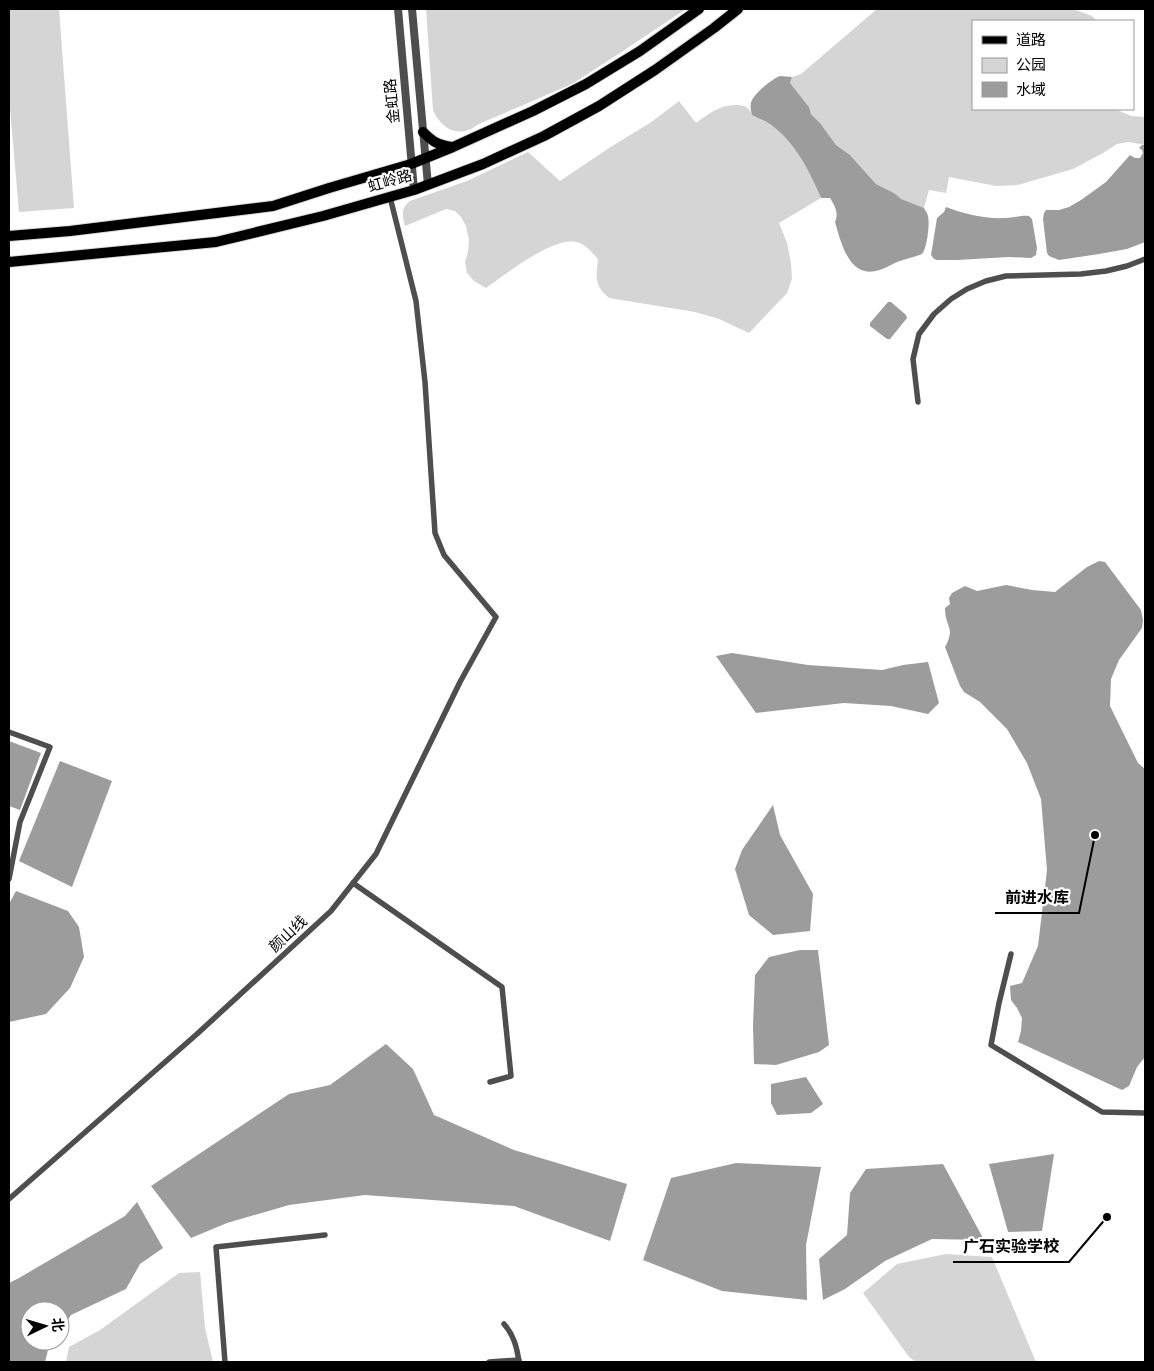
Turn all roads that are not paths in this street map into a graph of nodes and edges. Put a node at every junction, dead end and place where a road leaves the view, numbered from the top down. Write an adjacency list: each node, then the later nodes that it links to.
1 (398, 9): 8 (street, 金虹路)
2 (412, 9): 5 (street, 金虹路)
3 (699, 9): 6 (main road, 虹岭路)
4 (738, 9): 9 (main road, 虹岭路)
5 (423, 132): 6 (main road); 7 (street, 金虹路)
6 (453, 147): 7 (main road, 虹岭路)
7 (425, 159): 8 (main road, 虹岭路); 9 (street, 金虹路)
8 (411, 164): 10 (street, 金虹路); 12 (main road, 虹岭路)
9 (428, 185): 10 (main road, 虹岭路)
10 (414, 190): 11 (main road, 虹岭路)
11 (390, 197): 14 (main road, 虹岭路); 18 (street, 颜山线)
12 (9, 236)
13 (1145, 259): 15 (street)
14 (9, 262)
15 (918, 402)
16 (9, 732): 17 (street)
17 (9, 879)
18 (353, 883): 20 (street); 22 (street, 颜山线)
19 (1011, 954): 21 (street)
20 (490, 1082)
21 (1145, 1113)
22 (9, 1200)
23 (325, 1235): 26 (street)
24 (504, 1324): 25 (street)
25 (519, 1361): 27 (street)
26 (225, 1362)
27 (489, 1362)

